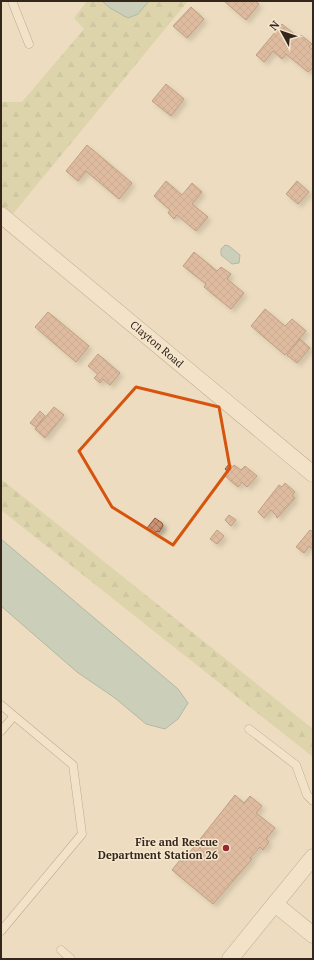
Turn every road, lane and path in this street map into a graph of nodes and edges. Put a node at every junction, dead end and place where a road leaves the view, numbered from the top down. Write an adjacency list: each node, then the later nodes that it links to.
1 (12, 1): 2 (lane)
2 (29, 44)
3 (1, 215): 4 (street, Clayton Road)
4 (313, 474)
5 (1, 705): 6 (lane)
6 (14, 716): 8 (lane); 12 (lane)
7 (248, 729): 9 (lane)
8 (1, 731)
9 (313, 801)
10 (313, 857): 11 (street)
11 (275, 904): 13 (street); 16 (street)
12 (1, 931)
13 (313, 935)
14 (61, 950): 15 (lane)
15 (71, 959)
16 (230, 959)

